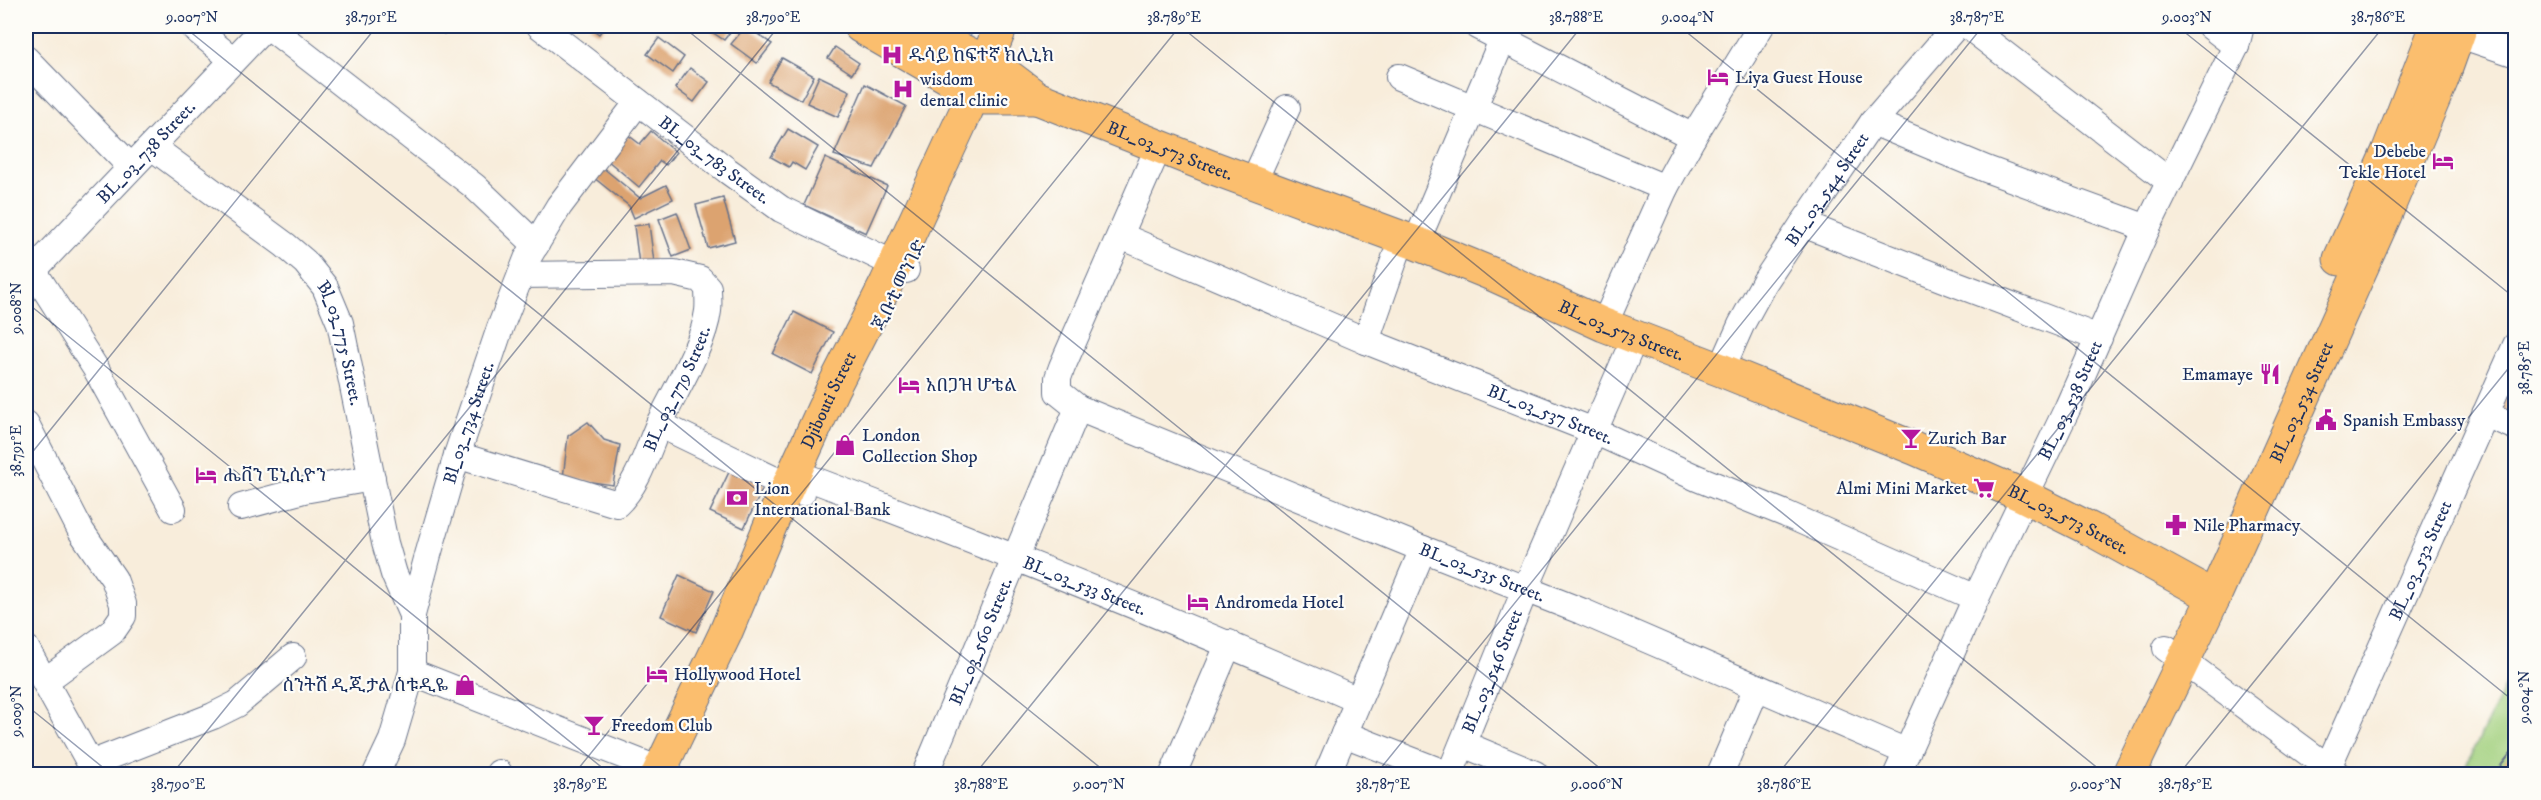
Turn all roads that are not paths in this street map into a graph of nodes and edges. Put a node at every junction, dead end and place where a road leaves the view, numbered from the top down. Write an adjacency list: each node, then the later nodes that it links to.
1 (192, 26): 19 (street)
2 (267, 26): 19 (street, BL_03_738 Street.); 39 (street)
3 (540, 26): 23 (street, BL_03_783 Street.)
4 (860, 26): 26 (main road)
5 (992, 26): 13 (main road)
6 (1001, 26): 20 (main road)
7 (1015, 26): 20 (main road)
8 (1477, 26): 16 (street)
9 (1761, 26): 28 (street)
10 (1956, 26): 27 (street, BL_03_544 Street)
11 (1968, 26): 32 (street)
12 (2210, 26): 15 (street)
13 (914, 27): 20 (main road)
14 (2448, 28): 17 (street); 64 (main road, BL_03_534 Street)
15 (2239, 36): 32 (street, BL_03_538 Street)
16 (1503, 38): 24 (street); 28 (street)
17 (2516, 54)
18 (26, 59): 31 (street)
19 (233, 60): 30 (street, BL_03_738 Street.)
20 (991, 64): 22 (main road); 26 (main road)
21 (1399, 76): 24 (street)
22 (1037, 98): 26 (main road); 29 (main road, BL_03_573 Street.)
23 (638, 102): 39 (street, Bl_03_734 Street.); 40 (street, BL_03_783 Street.)
24 (1473, 107): 34 (street); 38 (street)
25 (1287, 108): 33 (street)
26 (971, 113): 40 (main road, Djibouti Street)
27 (1873, 122): 35 (street, BL_03_544 Street); 36 (street)
28 (1693, 137): 34 (street)
29 (1159, 146): 33 (main road, BL_03_573 Street.); 37 (street)
30 (152, 147): 31 (street, BL_03_738 Street.); 56 (street, Bl_03_775 Street.)
31 (131, 167): 41 (street, BL_03_738 Street.)
32 (2170, 182): 36 (street, BL_03_538 Street)
33 (1254, 183): 38 (main road, BL_03_573 Street.)
34 (1665, 188): 43 (street)
35 (1803, 224): 45 (street); 48 (street, BL_03_544 Street)
36 (2147, 228): 45 (street, BL_03_538 Street)
37 (1121, 236): 46 (street, BL_03_537 Street.); 49 (street, BL_03_535 Street.)
38 (1409, 241): 43 (main road, BL_03_573 Street.); 46 (street)
39 (536, 245): 42 (street, Bl_03_734 Street.)
40 (900, 267): 57 (main road, Djibouti Street)
41 (29, 274): 60 (street)
42 (521, 275): 52 (street, BL_03_779 Street.); 55 (street, Bl_03_734 Street.)
43 (1604, 325): 44 (main road, BL_03_573 Street.)
44 (1635, 337): 48 (main road, BL_03_573 Street.); 54 (street, BL_03_546 Street)
45 (2099, 338): 58 (street, BL_03_538 Street)
46 (1366, 341): 54 (street, BL_03_537 Street.)
47 (2516, 345): 50 (street, BL_03_532 Street)
48 (1721, 370): 58 (main road, BL_03_573 Street.)
49 (1078, 408): 61 (street, BL_03_535 Street.); 62 (street, BL_03_560 Street.)
50 (2485, 414): 53 (street); 79 (street, BL_03_532 Street)
51 (26, 424): 72 (street)
52 (659, 424): 55 (street, BL_03_779 Street.); 57 (street, BL_03_533 Street.)
53 (2516, 427)
54 (1594, 431): 63 (street, BL_03_546 Street); 65 (street, BL_03_537 Street.)
55 (457, 455): 66 (street, Bl_03_734 Street.)
56 (372, 478): 59 (street); 66 (street, Bl_03_775 Street.)
57 (800, 486): 62 (street, BL_03_533 Street.); 80 (main road, Djibouti Street)
58 (2024, 496): 64 (main road, BL_03_573 Street.); 65 (street, BL_03_538 Street)
59 (241, 507)
60 (173, 508)
61 (1423, 549): 63 (street, BL_03_535 Street.); 74 (street)
62 (1016, 556): 67 (street, BL_03_533 Street.); 82 (street, BL_03_560 Street.)
63 (1525, 590): 73 (street, BL_03_535 Street.); 76 (street, BL_03_546 Street)
64 (2205, 591): 69 (main road, BL_03_534 Street)
65 (1976, 598): 77 (street, BL_03_538 Street)
66 (412, 615): 71 (street, Bl_03_734 Street.)
67 (1229, 643): 74 (street, BL_03_533 Street.); 83 (street)
68 (26, 648): 72 (street)
69 (2175, 655): 79 (street); 88 (main road, BL_03_534 Street); 89 (main road, BL_03_534 Street)
70 (293, 657): 78 (street)
71 (412, 672): 80 (street); 81 (street, Bl_03_734 Street.)
72 (45, 681): 78 (street)
73 (1757, 687): 77 (street, BL_03_535 Street.); 87 (street)
74 (1358, 700): 75 (street)
75 (1344, 734): 84 (street); 85 (street)
76 (1463, 744): 85 (street, BL_03_546 Street); 86 (street)
77 (1902, 763)
78 (93, 769)
79 (2330, 772)
80 (666, 773)
81 (376, 774)
82 (925, 774)
83 (1173, 774)
84 (1327, 774)
85 (1449, 774)
86 (1535, 774)
87 (1720, 774)
88 (2109, 774)
89 (2129, 774)

